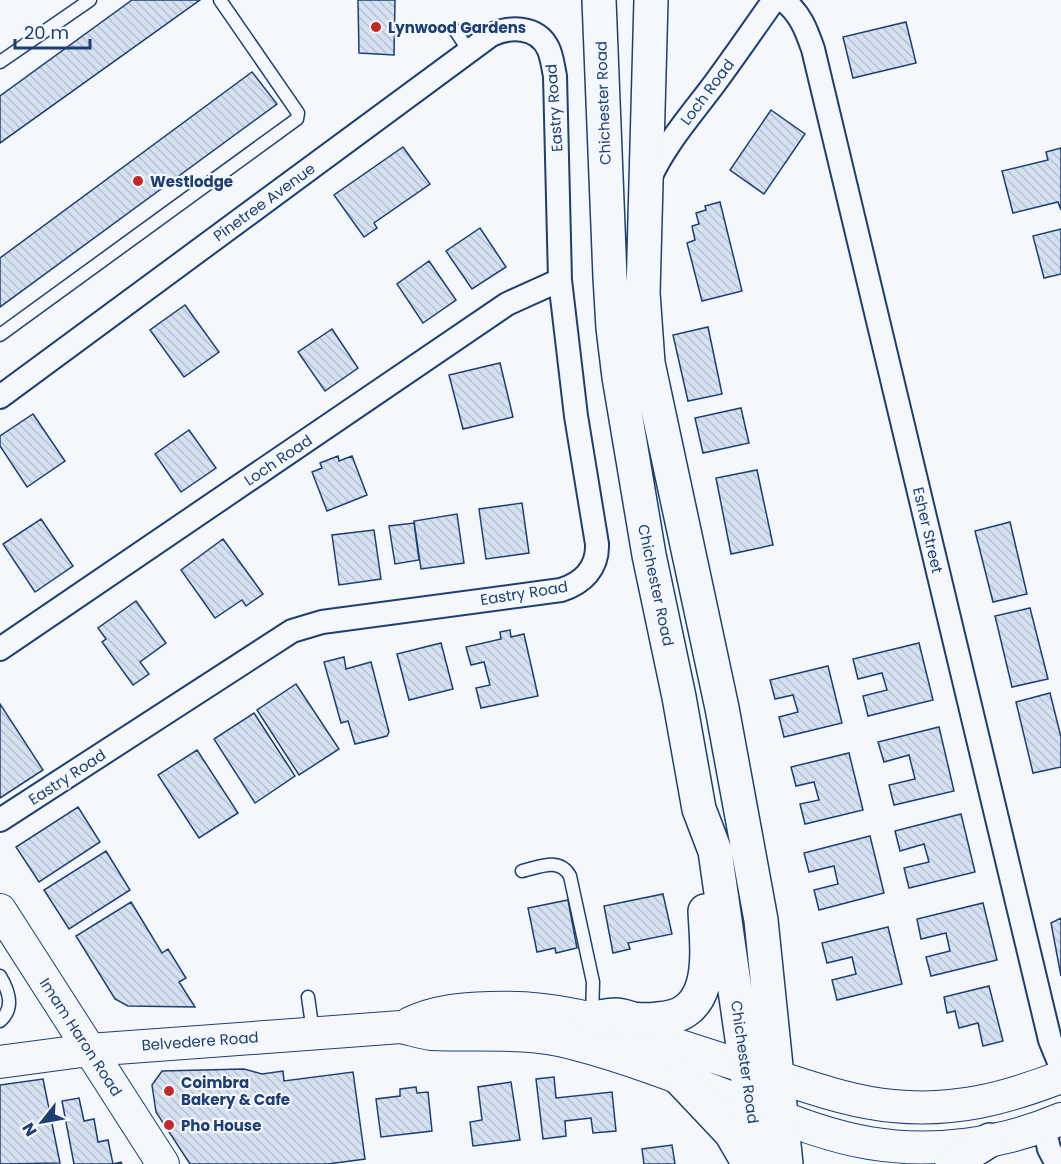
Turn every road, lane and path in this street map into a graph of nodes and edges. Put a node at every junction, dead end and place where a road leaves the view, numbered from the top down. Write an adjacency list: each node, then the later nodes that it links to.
1 (90, 0): 10 (lane)
2 (220, 0): 13 (lane)
3 (599, 0): 16 (main road, Chichester Road)
4 (651, 0): 11 (main road, Chichester Road)
5 (774, 0): 11 (street, Loch Road)
6 (783, 0): 29 (street, Esher Street)
7 (455, 30): 9 (lane)
8 (534, 34): 9 (street, Pinetree Avenue); 12 (street, Eastry Road)
9 (469, 51): 14 (street, Pinetree Avenue)
10 (0, 62)
11 (645, 188): 30 (main road, Chichester Road)
12 (560, 280): 15 (street, Loch Road); 17 (street, Eastry Road)
13 (0, 335)
14 (0, 396)
15 (0, 650)
16 (699, 809): 22 (main road); 28 (main road, Chichester Road)
17 (0, 820)
18 (522, 871): 22 (lane)
19 (0, 910): 26 (main road, Imam Haron Road)
20 (0, 976): 23 (lane)
21 (308, 998): 25 (lane)
22 (592, 1017): 24 (main road, Belvedere Road); 28 (main road, Belvedere Road)
23 (0, 1021)
24 (401, 1027): 25 (main road, Belvedere Road); 32 (main road, Belvedere Road)
25 (313, 1033): 26 (main road, Belvedere Road)
26 (89, 1050): 27 (main road, Belvedere Road); 36 (main road, Imam Haron Road)
27 (0, 1062)
28 (745, 1067): 30 (main road, Belvedere Road); 33 (main road, Chichester Road)
29 (1061, 1067)
30 (778, 1077): 31 (main road, Belvedere Road); 33 (main road, Chichester Road)
31 (1061, 1077)
32 (680, 1079): 33 (main road, Belvedere Road); 37 (main road)
33 (766, 1112): 35 (main road, Belvedere Road); 38 (main road, Chichester Road); 39 (main road, Chichester Road)
34 (1052, 1123): 35 (main road, Belvedere Road); 41 (street)
35 (990, 1140): 40 (main road)
36 (163, 1164)
37 (749, 1164)
38 (760, 1164)
39 (786, 1164)
40 (952, 1164)
41 (1057, 1164)

